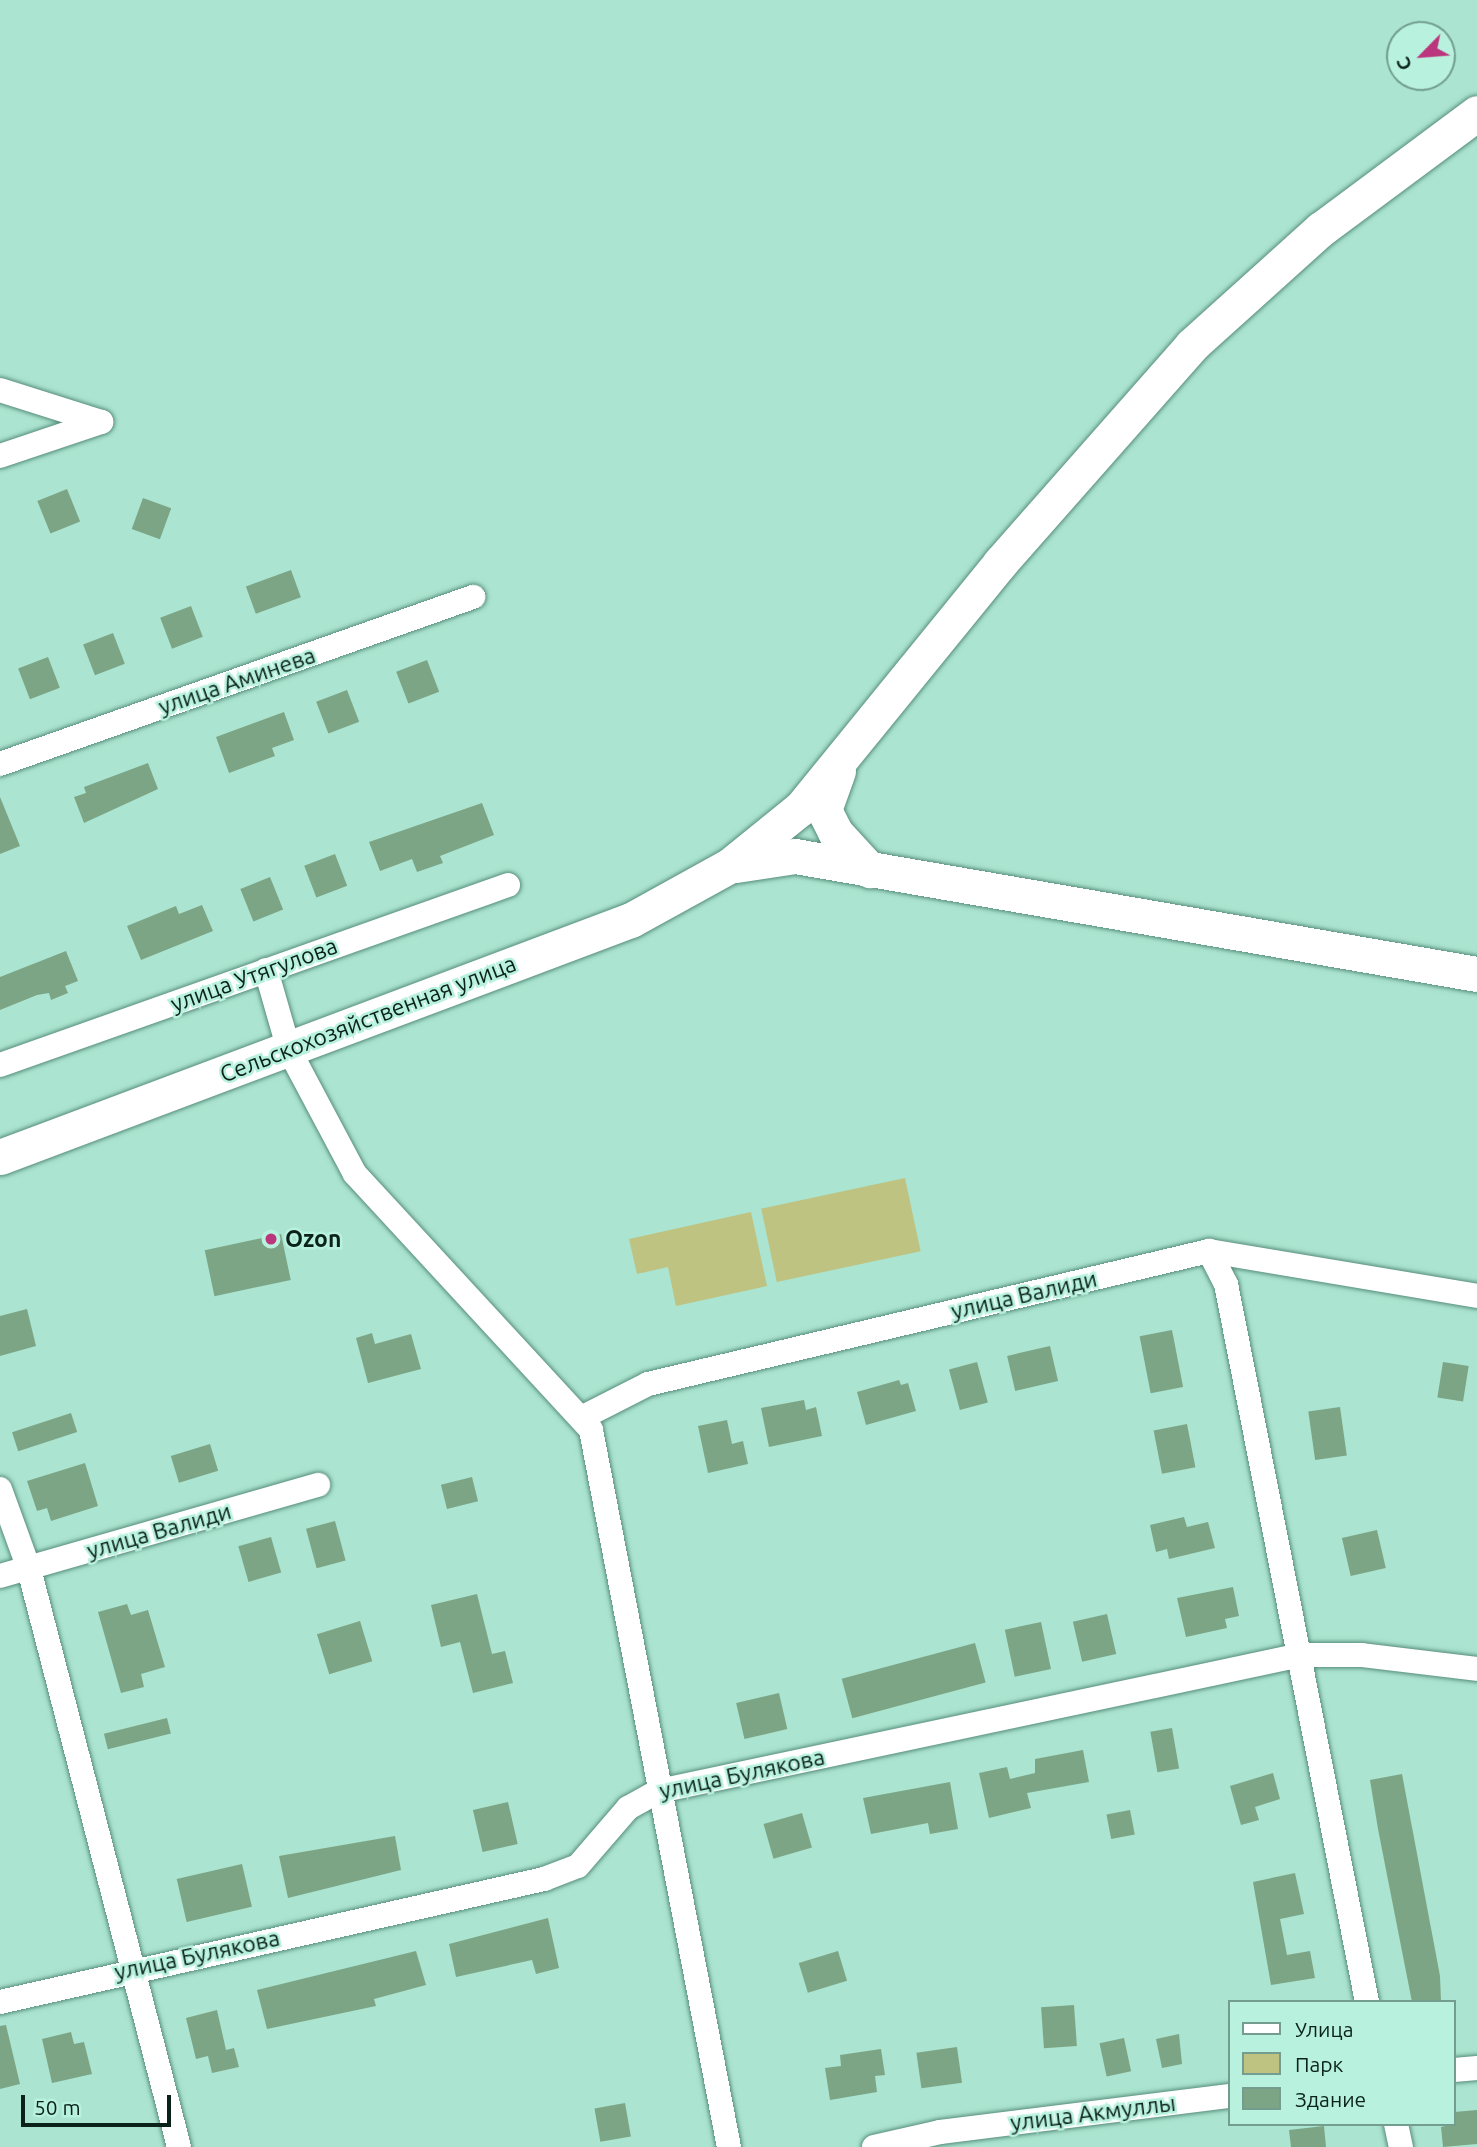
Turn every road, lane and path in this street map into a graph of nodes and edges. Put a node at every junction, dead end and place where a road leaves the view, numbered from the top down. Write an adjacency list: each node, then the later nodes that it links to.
1 (1477, 113): 5 (main road)
2 (0, 390): 3 (street)
3 (0, 456)
4 (473, 597): 6 (street, улица Аминева)
5 (847, 751): 7 (main road); 8 (main road)
6 (0, 764)
7 (729, 866): 8 (main road); 12 (main road, Сельскохозяйственная улица)
8 (870, 870): 11 (main road)
9 (508, 885): 10 (street, улица Утягулова)
10 (266, 970): 12 (street); 13 (street, улица Утягулова)
11 (1477, 974)
12 (289, 1050): 14 (main road, Сельскохозяйственная улица); 17 (street)
13 (0, 1065)
14 (0, 1157)
15 (1209, 1251): 16 (street, улица Валиди); 17 (street, улица Валиди); 22 (street)
16 (1477, 1296)
17 (581, 1419): 24 (street)
18 (318, 1485): 20 (street, улица Валиди)
19 (0, 1489): 20 (street)
20 (29, 1569): 21 (street, улица Валиди); 25 (street)
21 (0, 1576)
22 (1301, 1655): 23 (street, улица Булякова); 24 (street, улица Булякова); 26 (street)
23 (1477, 1670)
24 (659, 1791): 25 (street, улица Булякова); 33 (street)
25 (129, 1970): 27 (street, улица Булякова); 32 (street)
26 (1367, 2000)
27 (0, 2002)
28 (1477, 2067): 29 (street)
29 (1456, 2070)
30 (1228, 2096): 34 (street, улица Акмуллы)
31 (1396, 2126): 35 (street)
32 (179, 2147)
33 (729, 2147)
34 (874, 2147)
35 (1401, 2147)

